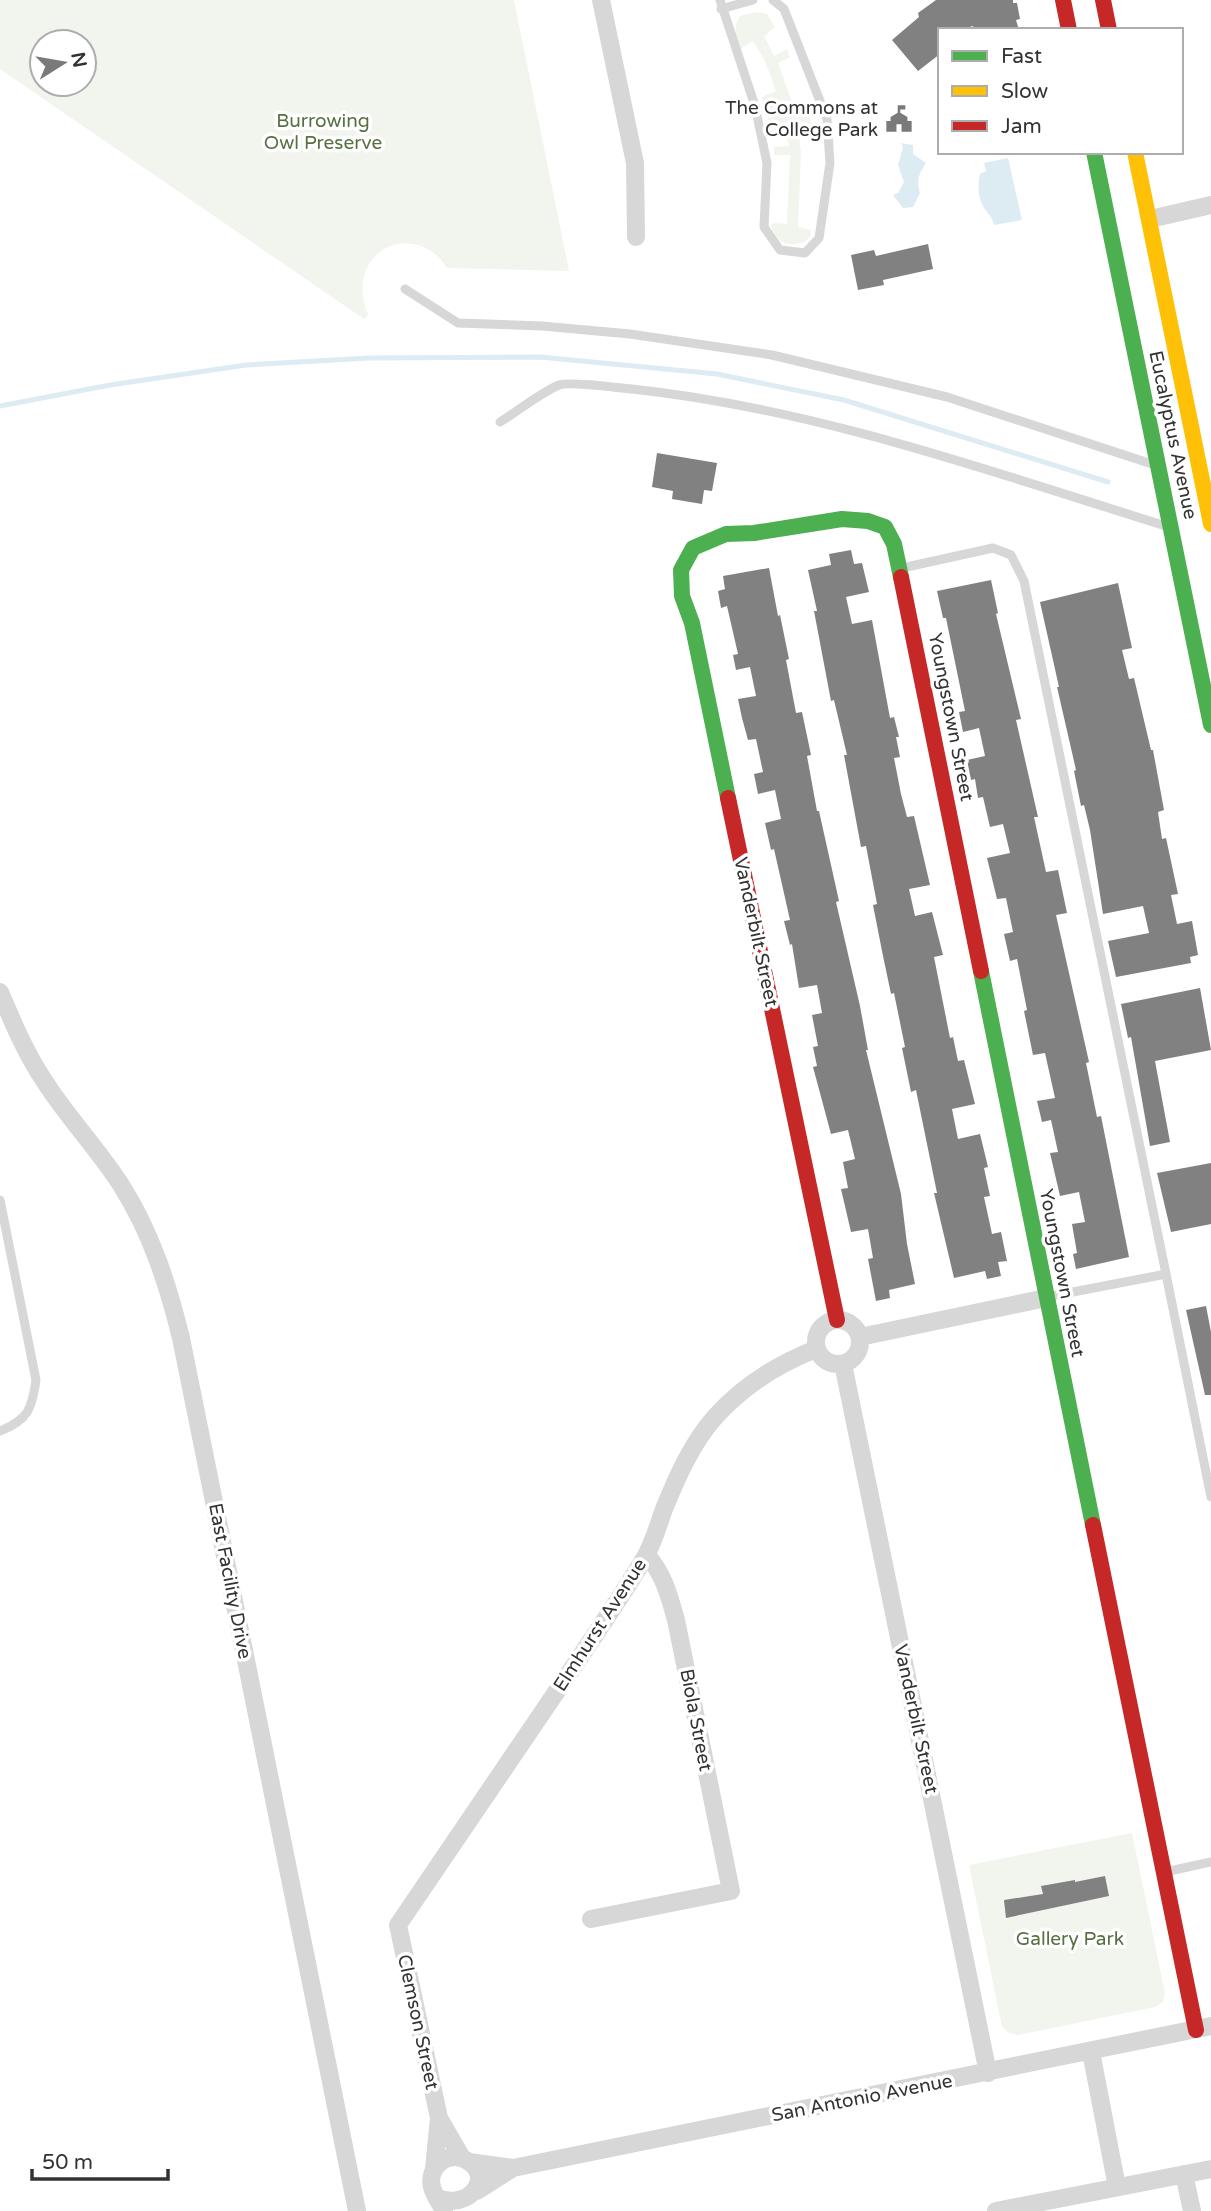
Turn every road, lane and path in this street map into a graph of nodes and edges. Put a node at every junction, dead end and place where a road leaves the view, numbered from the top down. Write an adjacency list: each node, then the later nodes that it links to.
1 (601, 0): 13 (street)
2 (753, 0): 6 (lane)
3 (774, 0): 6 (lane)
4 (1063, 0): 7 (street)
5 (1103, 0): 8 (street)
6 (721, 4)
7 (1069, 28)
8 (1109, 28)
9 (1094, 154): 16 (street, Eucalyptus Avenue)
10 (1135, 154): 12 (street, Eucalyptus Avenue)
11 (1211, 205): 12 (street)
12 (1150, 219): 17 (street, Eucalyptus Avenue)
13 (636, 237)
14 (405, 289): 16 (lane)
15 (500, 422): 19 (lane)
16 (1157, 465): 19 (street, Eucalyptus Avenue)
17 (1207, 484): 18 (street, Eucalyptus Avenue)
18 (1211, 524)
19 (1170, 528): 22 (street, Eucalyptus Avenue)
20 (693, 548): 21 (street, Youngstown Street); 27 (street, Vanderbilt Street)
21 (900, 569): 25 (lane); 26 (street, Youngstown Street)
22 (1211, 726)
23 (0, 992): 51 (street, East Facility Drive)
24 (0, 1200): 31 (lane)
25 (1166, 1274): 26 (lane); 32 (lane)
26 (1046, 1298): 28 (street); 35 (street, Youngstown Street)
27 (837, 1320): 28 (street); 29 (street)
28 (860, 1338): 30 (street)
29 (816, 1349): 30 (street); 33 (street, Elmhurst Avenue)
30 (844, 1364): 40 (street, Vanderbilt Street)
31 (0, 1431)
32 (1211, 1497)
33 (646, 1555): 36 (street, Biola Street); 37 (street, Elmhurst Avenue)
34 (1211, 1862): 35 (lane)
35 (1164, 1872): 38 (street, Youngstown Street)
36 (591, 1919)
37 (398, 1925): 41 (street, Clemson Street)
38 (1203, 2028): 39 (street, San Antonio Avenue)
39 (1091, 2052): 40 (street, San Antonio Avenue); 47 (street)
40 (988, 2073): 43 (street, San Antonio Avenue)
41 (439, 2118): 42 (street, Clemson Street); 44 (street, Clemson Street)
42 (466, 2160): 43 (street, San Antonio Avenue); 44 (street); 48 (street)
43 (513, 2168): 48 (street, San Antonio Avenue)
44 (434, 2169): 49 (street)
45 (1211, 2169): 46 (street)
46 (1184, 2174): 47 (street); 52 (street)
47 (1117, 2187): 50 (street)
48 (474, 2200): 49 (street)
49 (441, 2204)
50 (1003, 2210)
51 (357, 2211)
52 (1192, 2211)

